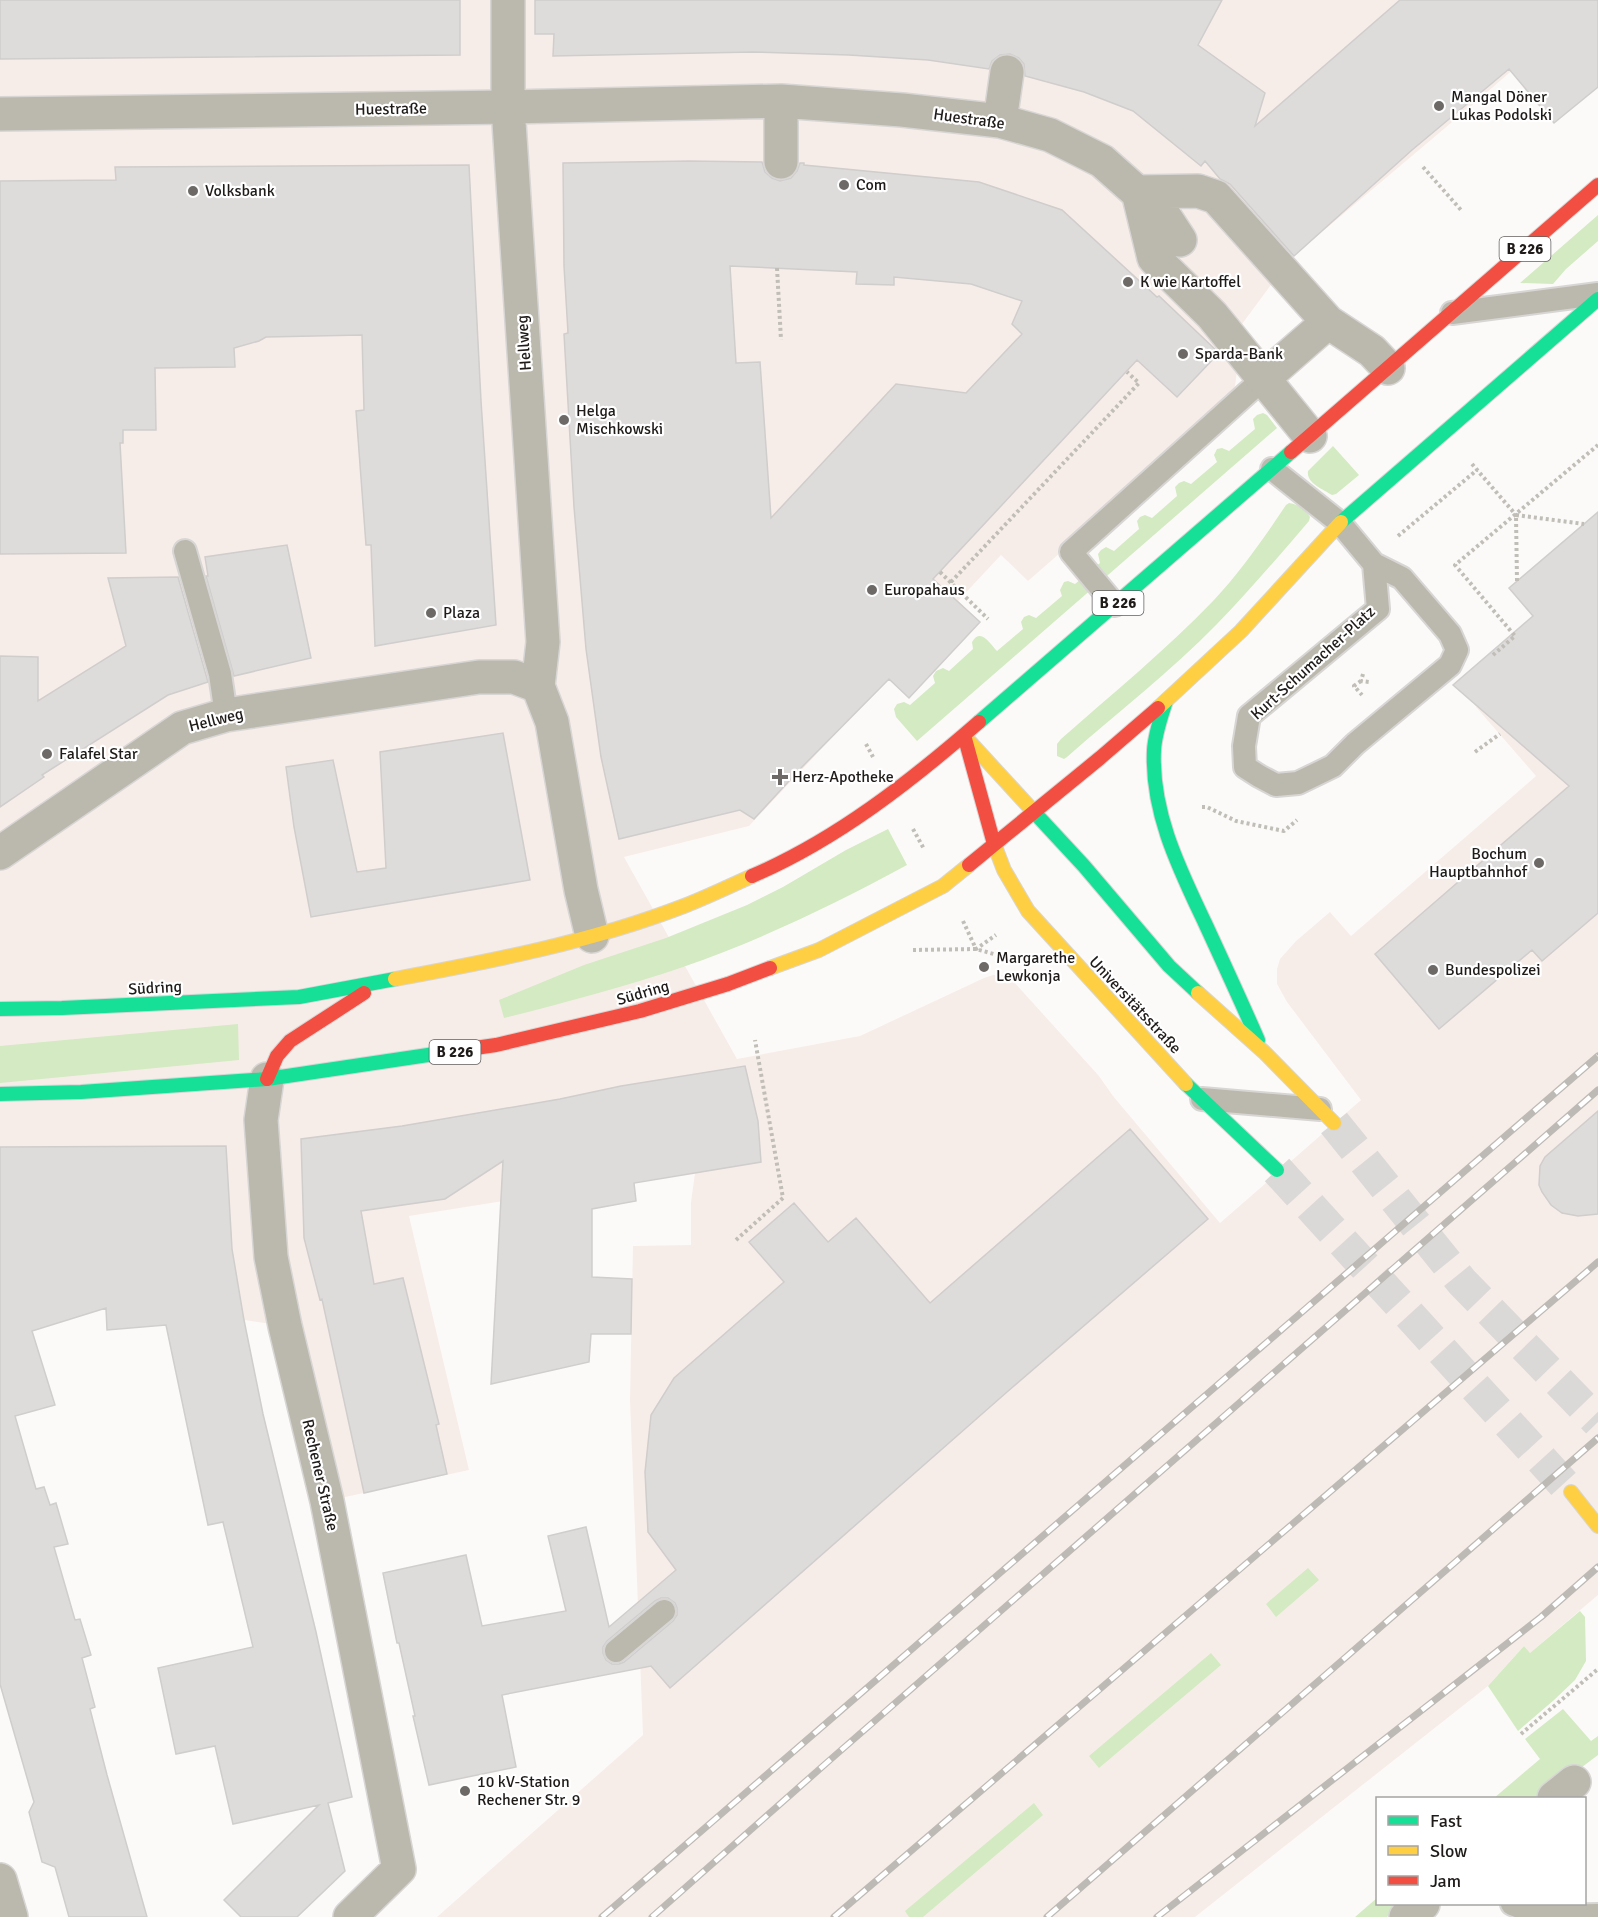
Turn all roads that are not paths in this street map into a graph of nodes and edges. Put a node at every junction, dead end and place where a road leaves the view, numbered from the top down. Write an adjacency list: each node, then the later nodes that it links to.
1 (508, 0): 4 (street, Hellweg)
2 (1007, 72): 6 (street)
3 (781, 101): 4 (street, Huestraße); 6 (street, Huestraße); 7 (street)
4 (508, 108): 5 (street, Huestraße); 22 (street, Hellweg)
5 (0, 114)
6 (1000, 121): 9 (street, Huestraße)
7 (781, 162)
8 (1598, 185): 12 (main road, B 226)
9 (1138, 192): 10 (street, Huestraße); 13 (street); 15 (street)
10 (1178, 233)
11 (1598, 297): 12 (lane); 18 (main road, B 226)
12 (1452, 314): 14 (main road, B 226)
13 (1328, 322): 14 (street); 15 (street)
14 (1388, 368): 16 (main road, B 226)
15 (1264, 378): 16 (street); 21 (lane)
16 (1310, 436): 17 (main road, B 226)
17 (1272, 469): 18 (lane, Kurt-Schumacher-Platz); 21 (main road, B 226)
18 (1340, 523): 20 (lane, Kurt-Schumacher-Platz); 23 (main road, B 226)
19 (184, 550): 24 (lane)
20 (1374, 564): 20 (lane, Kurt-Schumacher-Platz)
21 (1115, 605): 25 (main road, B 226)
22 (538, 686): 24 (street, Hellweg); 29 (street, Hellweg)
23 (1166, 701): 26 (main road, B 226); 32 (main road)
24 (226, 715): 28 (street, Hellweg)
25 (964, 735): 26 (main road); 27 (main road); 29 (main road, Südring / B 226)
26 (1033, 811): 27 (main road, B 226); 32 (main road)
27 (994, 844): 33 (main road, Südring / B 226); 35 (main road, Universitätsstraße)
28 (0, 853)
29 (592, 936): 30 (main road, Südring / B 226)
30 (381, 982): 31 (main road, Südring / B 226); 33 (main road, Südring)
31 (0, 1009)
32 (1264, 1052): 36 (main road)
33 (267, 1079): 34 (main road, Südring / B 226); 47 (street, Rechener Straße)
34 (0, 1094)
35 (1202, 1099): 36 (lane); 37 (main road, Universitätsstraße)
36 (1327, 1116)
37 (1277, 1170)
38 (1571, 1492): 39 (main road)
39 (1598, 1526)
40 (664, 1611): 41 (lane)
41 (616, 1651)
42 (0, 1880): 46 (street)
43 (1422, 1905): 48 (street)
44 (1514, 1905): 45 (lane)
45 (1598, 1915)
46 (11, 1917)
47 (350, 1917)
48 (1406, 1917)

